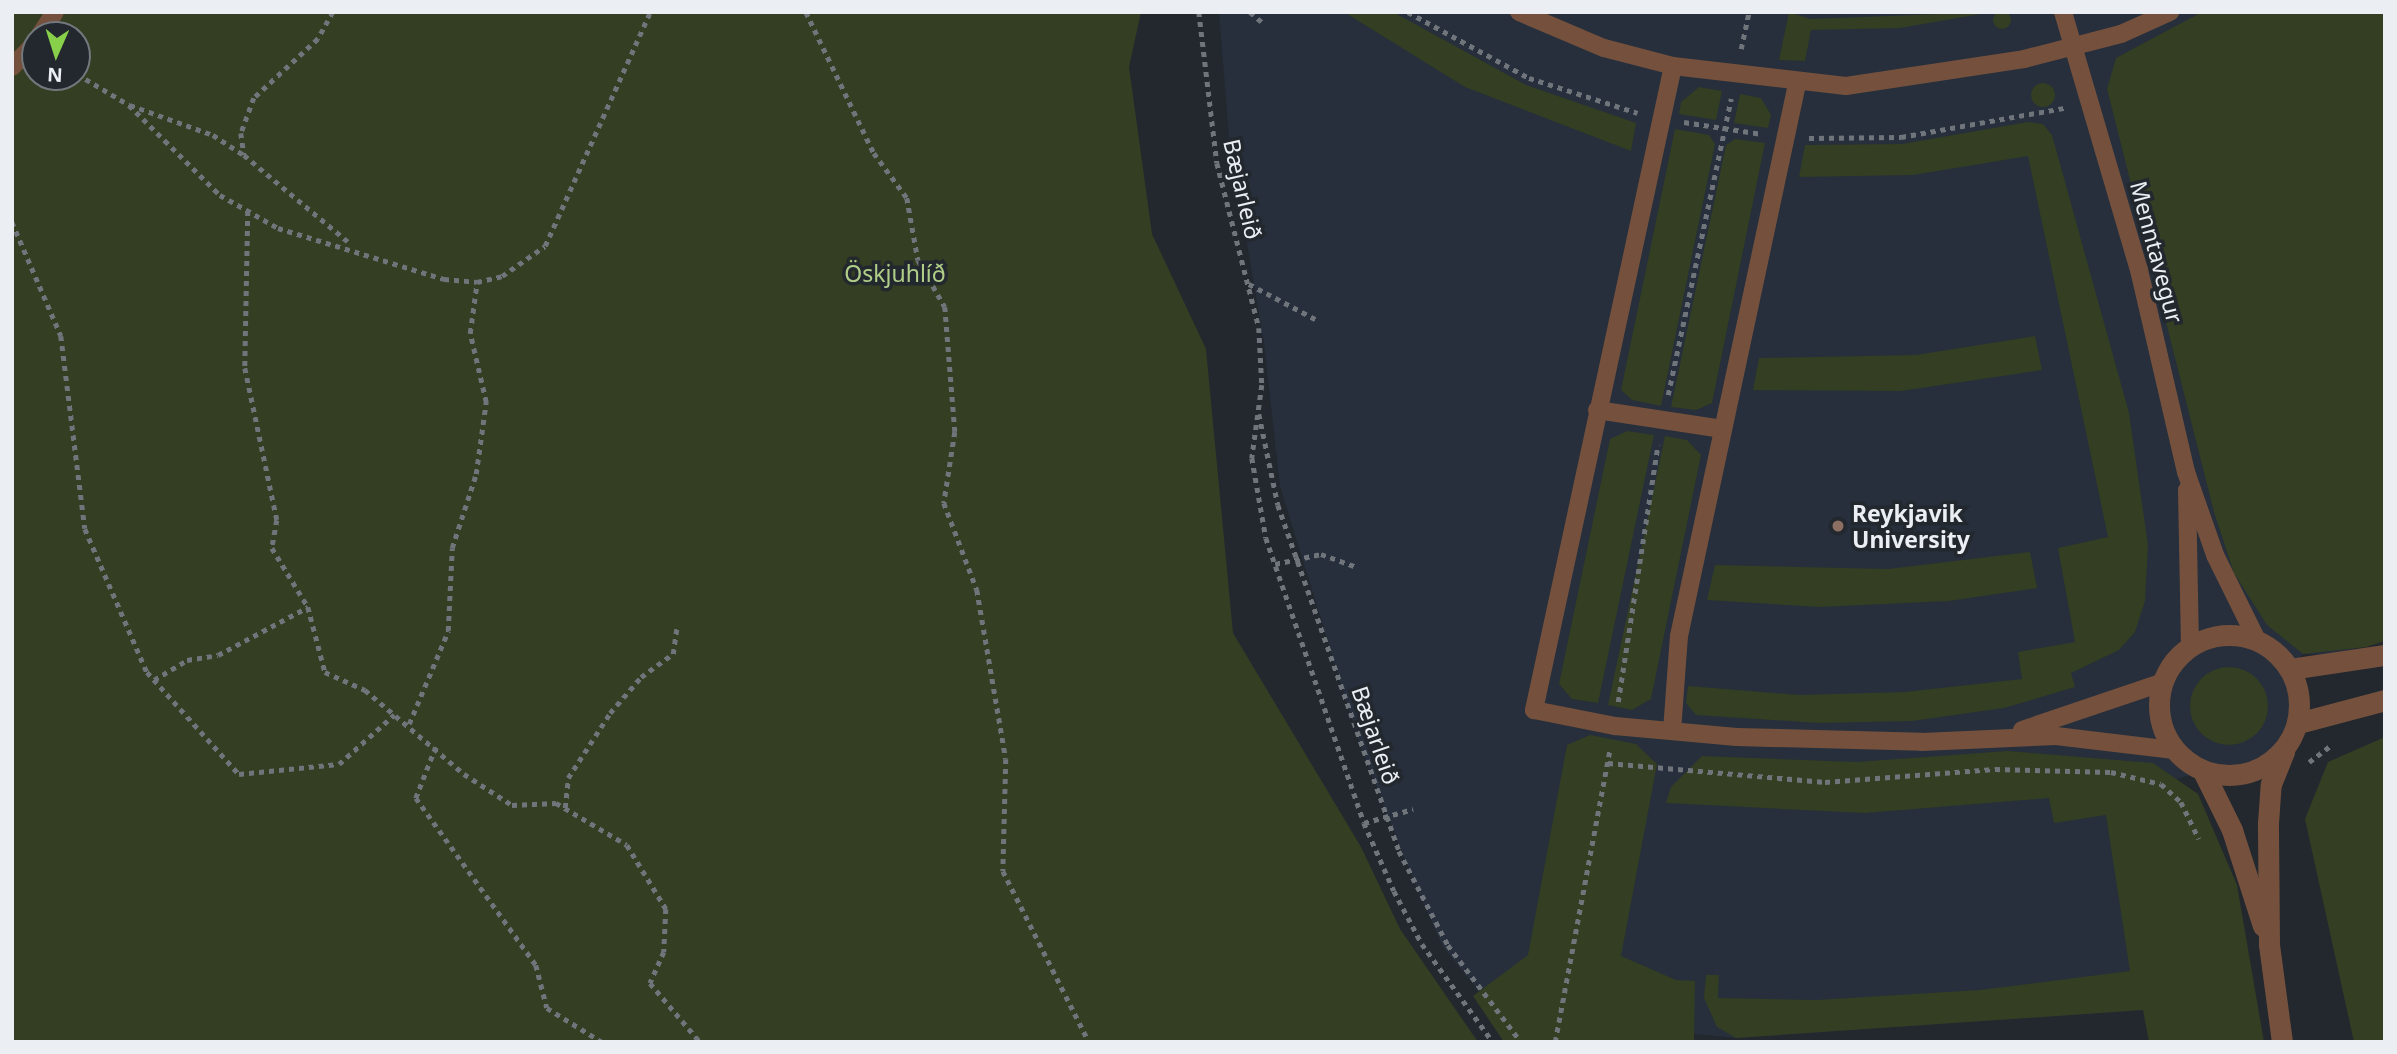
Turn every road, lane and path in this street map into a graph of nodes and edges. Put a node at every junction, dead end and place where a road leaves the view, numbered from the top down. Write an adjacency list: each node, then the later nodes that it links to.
1 (333, 12): 23 (path)
2 (650, 12): 27 (path)
3 (806, 12): 68 (path)
4 (1199, 12): 28 (path, Bæjarleið)
5 (1250, 12): 11 (path)
6 (1408, 12): 20 (path)
7 (1520, 12): 14 (lane)
8 (2063, 12): 13 (lane, Menntavegur)
9 (2141, 12): 12 (lane)
10 (2170, 12): 12 (lane)
11 (1263, 23)
12 (2121, 34): 13 (lane)
13 (2075, 45): 17 (lane); 34 (lane, Menntavegur)
14 (1673, 66): 15 (lane); 20 (lane)
15 (1735, 78): 17 (lane); 21 (path)
16 (91, 82): 18 (path)
17 (1797, 84): 22 (lane)
18 (129, 105): 23 (path); 24 (path)
19 (2068, 107): 22 (path)
20 (1661, 118): 21 (path); 30 (lane)
21 (1724, 129): 22 (path); 32 (path)
22 (1786, 137): 33 (lane)
23 (244, 155): 26 (path)
24 (248, 211): 26 (path); 38 (path)
25 (12, 222): 44 (path)
26 (354, 247): 27 (path)
27 (477, 282): 49 (path)
28 (1249, 284): 29 (path); 31 (path, Bæjarleið)
29 (1317, 320)
30 (1597, 410): 32 (lane); 50 (lane)
31 (1259, 413): 35 (path, Bæjarleið); 36 (path, Bæjarleið)
32 (1662, 421): 33 (lane); 50 (path)
33 (1723, 429): 51 (lane)
34 (2186, 472): 40 (lane, Menntavegur); 41 (lane, Menntavegur)
35 (1296, 558): 36 (path); 37 (path); 62 (path, Bæjarleið)
36 (1275, 564): 63 (path, Bæjarleið)
37 (1356, 567)
38 (308, 607): 44 (path); 47 (path)
39 (677, 626): 60 (path)
40 (2257, 640): 41 (street); 43 (street)
41 (2190, 646): 45 (street)
42 (2385, 655): 43 (street)
43 (2290, 669): 48 (street)
44 (154, 680): 47 (path)
45 (2161, 683): 52 (lane); 55 (street)
46 (2385, 700): 48 (street)
47 (394, 715): 49 (path)
48 (2298, 723): 56 (street)
49 (410, 724): 54 (path)
50 (1615, 726): 51 (lane); 57 (path)
51 (1672, 732): 52 (lane)
52 (2007, 736): 55 (lane)
53 (2337, 743): 59 (path)
54 (436, 747): 60 (path); 66 (path)
55 (2174, 750): 58 (street)
56 (2285, 750): 58 (street); 65 (street)
57 (1608, 763): 64 (path); 71 (path)
58 (2203, 771): 65 (street)
59 (2299, 772)
60 (565, 809): 67 (path)
61 (1413, 809): 62 (path)
62 (1386, 817): 63 (path); 70 (path, Bæjarleið)
63 (1364, 823): 69 (path, Bæjarleið)
64 (2199, 839)
65 (2269, 944): 72 (street)
66 (602, 1042)
67 (700, 1042)
68 (1088, 1042)
69 (1493, 1042)
70 (1521, 1042)
71 (1555, 1042)
72 (2282, 1042)

